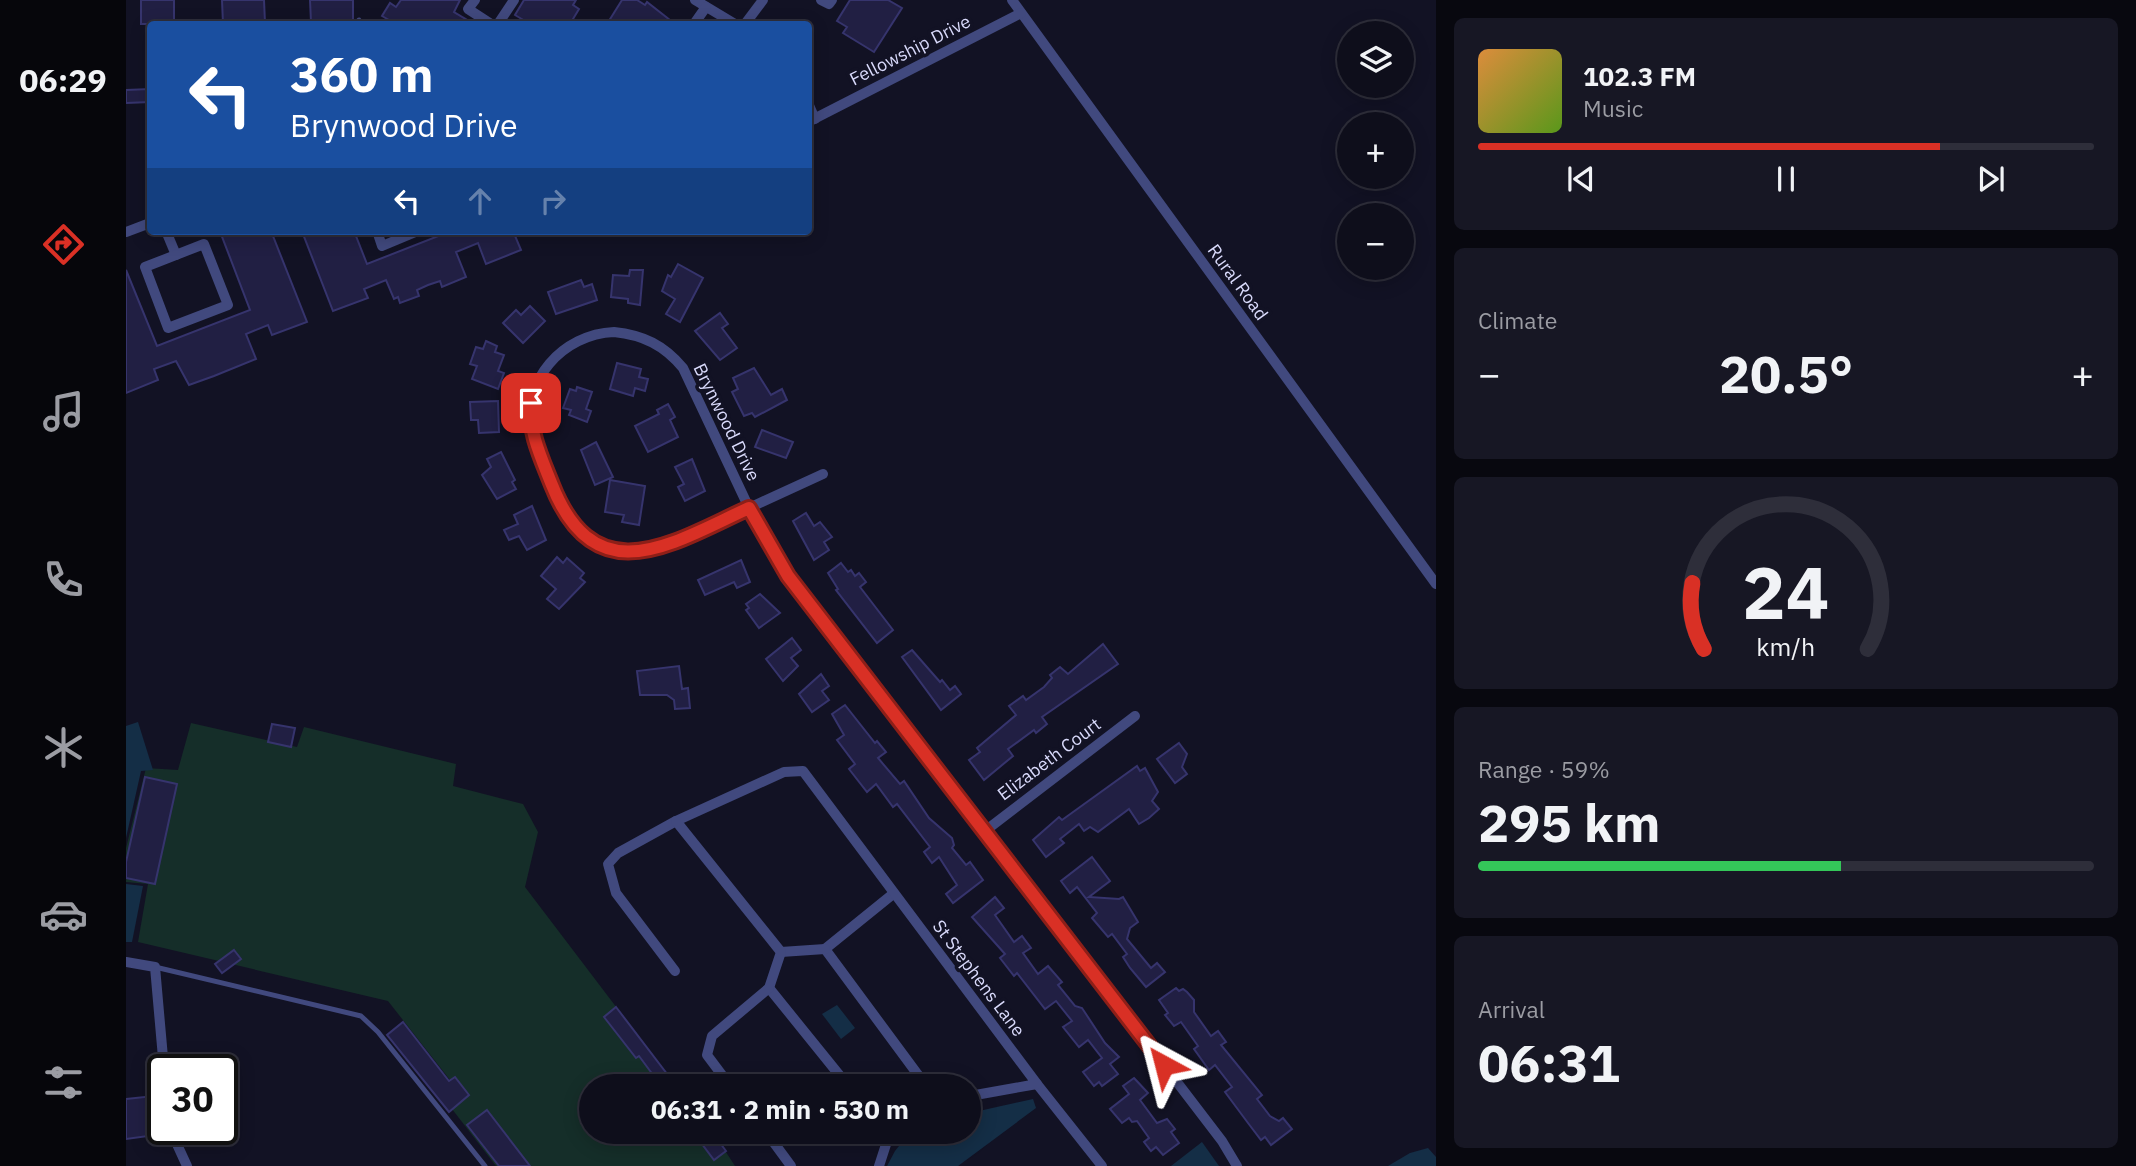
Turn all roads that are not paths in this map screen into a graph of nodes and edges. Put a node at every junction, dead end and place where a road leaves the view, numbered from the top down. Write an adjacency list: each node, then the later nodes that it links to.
1 (475, 0): 10 (street)
2 (514, 0): 11 (street)
3 (695, 0): 8 (street)
4 (762, 0): 14 (street)
5 (821, 0): 6 (street)
6 (832, 0)
7 (1012, 0): 9 (street, Rural Road)
8 (706, 6): 12 (street); 13 (street)
9 (1021, 13): 15 (street, Fellowship Drive); 24 (street, Rural Road)
10 (486, 21)
11 (500, 21)
12 (696, 21)
13 (730, 21)
14 (747, 21)
15 (812, 121)
16 (147, 224): 17 (street)
17 (126, 232)
18 (168, 235): 21 (street)
19 (379, 235): 20 (street)
20 (409, 235)
21 (176, 256): 21 (street)
22 (823, 474): 23 (street, Brynwood Drive)
23 (749, 508): 23 (street, Brynwood Drive); 27 (street, Brynwood Drive)
24 (1436, 584)
25 (1135, 716): 27 (street, Elizabeth Court)
26 (676, 821): 28 (street, St Stephens Lane); 30 (street); 33 (street, St Stephens Lane)
27 (985, 831): 49 (street, Brynwood Drive)
28 (893, 894): 29 (street); 39 (street, St Stephens Lane)
29 (825, 949): 30 (street); 38 (street)
30 (781, 952): 34 (street)
31 (126, 962): 32 (street)
32 (155, 968): 35 (street); 45 (lane)
33 (675, 971)
34 (769, 988): 36 (street); 37 (street)
35 (163, 1054)
36 (721, 1074)
37 (838, 1074)
38 (917, 1074)
39 (1037, 1084): 40 (street); 48 (street, St Stephens Lane)
40 (981, 1094)
41 (775, 1144): 46 (street)
42 (884, 1144): 47 (street)
43 (177, 1145): 44 (street)
44 (187, 1166)
45 (485, 1166)
46 (791, 1166)
47 (879, 1166)
48 (1102, 1166)
49 (1237, 1166)

